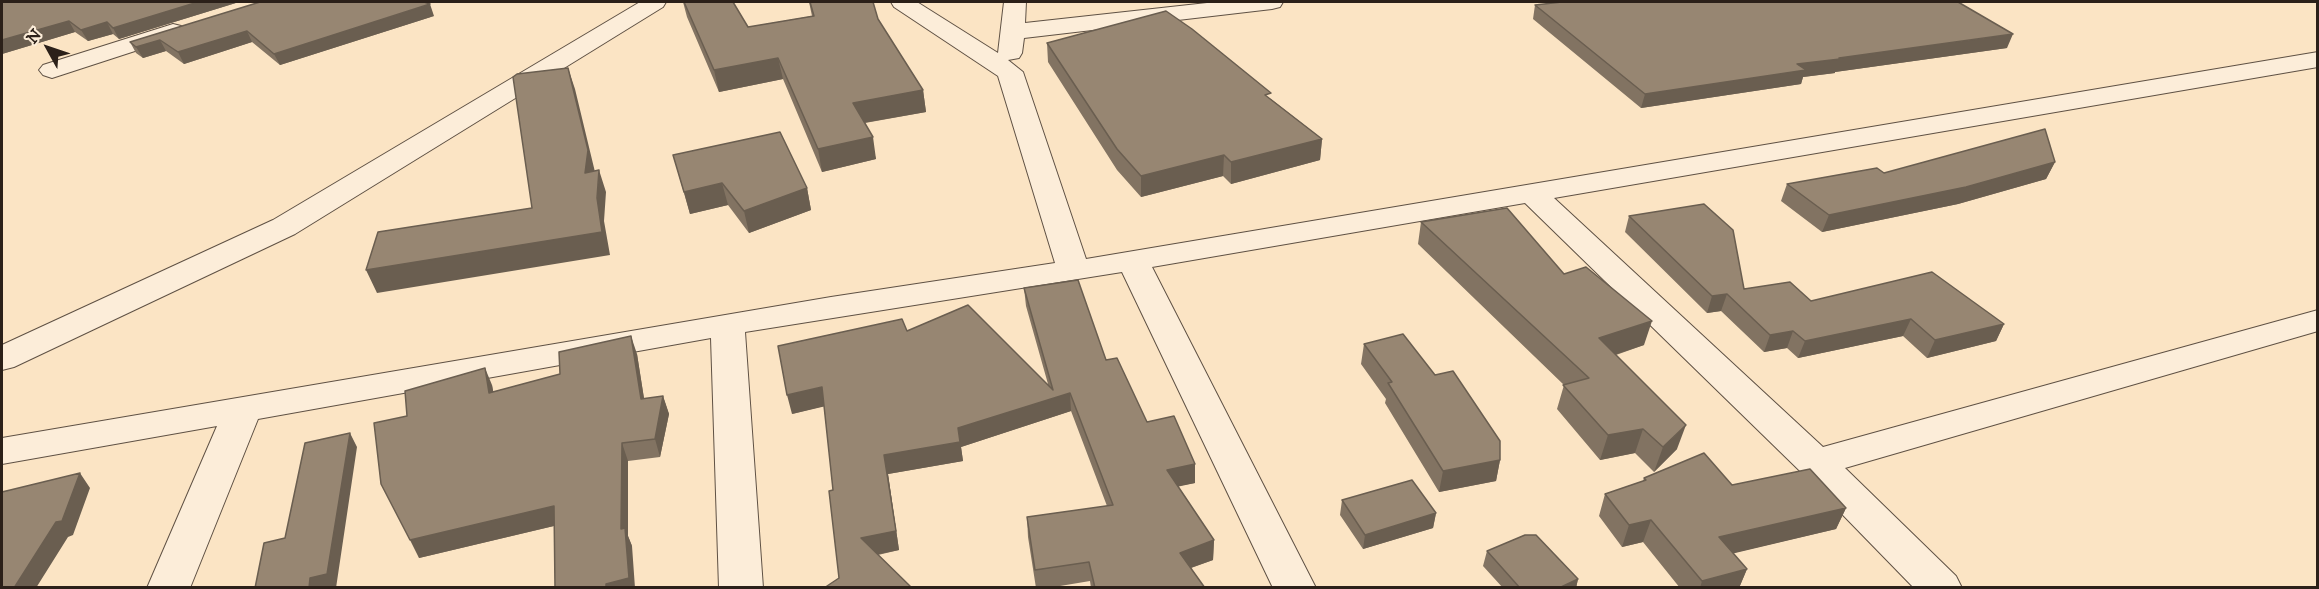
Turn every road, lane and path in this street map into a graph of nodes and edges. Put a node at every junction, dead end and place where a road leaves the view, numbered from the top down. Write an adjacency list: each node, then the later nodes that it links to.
1 (656, 2): 15 (street)
2 (902, 2): 9 (street)
3 (1015, 2): 6 (street)
4 (1272, 2): 6 (street)
5 (199, 23): 8 (street)
6 (1011, 32): 9 (street)
7 (2318, 59): 10 (street)
8 (52, 70)
9 (1010, 72): 12 (street)
10 (1532, 194): 11 (street); 18 (street)
11 (1133, 261): 12 (street); 21 (street)
12 (1072, 269): 14 (street)
13 (2316, 321): 18 (street)
14 (728, 326): 16 (street); 20 (street)
15 (2, 359)
16 (243, 410): 17 (street); 19 (street)
17 (2, 451)
18 (1816, 463): 22 (street)
19 (168, 588)
20 (741, 588)
21 (1295, 588)
22 (1941, 588)

